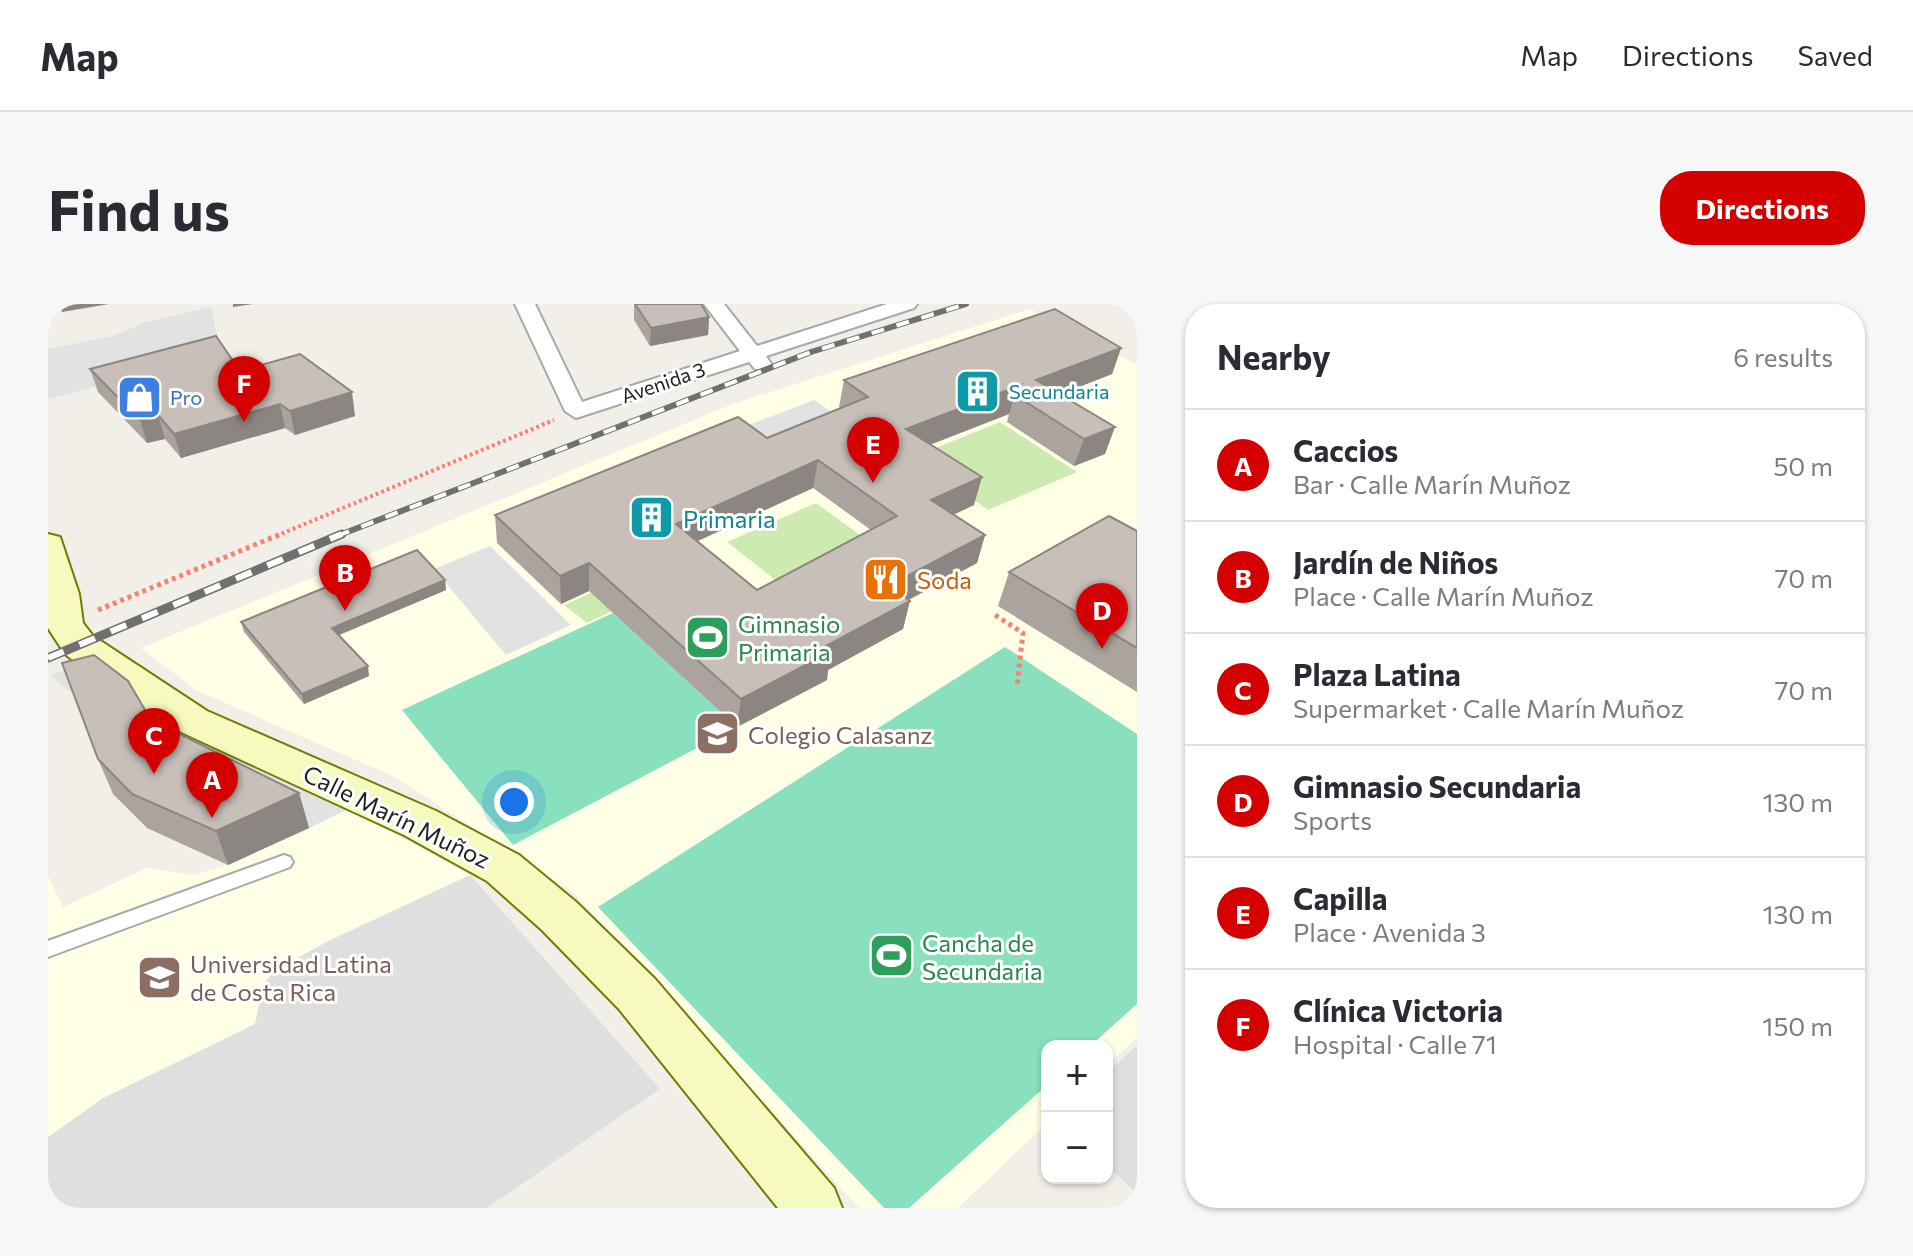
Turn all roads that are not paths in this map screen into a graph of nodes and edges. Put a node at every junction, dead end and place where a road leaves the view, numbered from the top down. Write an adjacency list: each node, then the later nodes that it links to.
1 (525, 304): 4 (street, Avenida 3)
2 (714, 304): 4 (street)
3 (907, 304): 4 (street, Avenida 3)
4 (750, 352): 5 (street)
5 (765, 369)
6 (48, 545): 7 (street)
7 (56, 630): 10 (street, Calle Marín Muñoz)
8 (284, 862): 9 (lane)
9 (48, 949)
10 (814, 1208)

